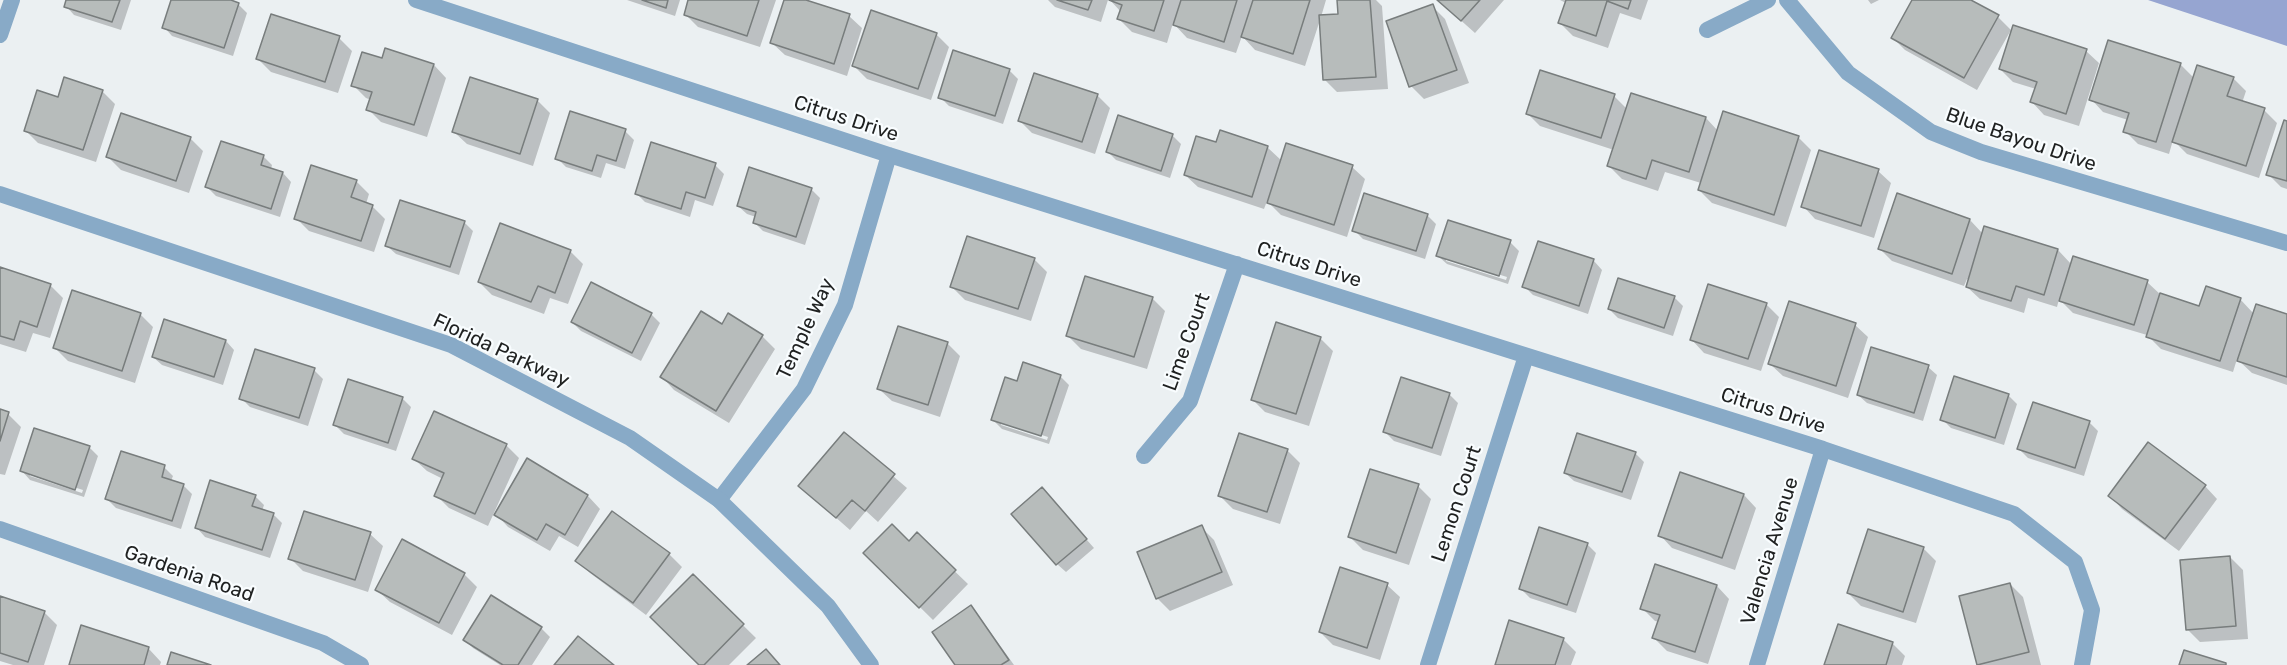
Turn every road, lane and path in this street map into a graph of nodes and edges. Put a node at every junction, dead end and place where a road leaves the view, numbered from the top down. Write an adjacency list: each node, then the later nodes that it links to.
1 (12, 0): 6 (street)
2 (416, 0): 7 (street, Citrus Drive)
3 (1768, 0): 5 (street)
4 (1787, 0): 9 (street, Blue Bayou Drive)
5 (1707, 30)
6 (0, 35)
7 (889, 155): 10 (street, Citrus Drive); 14 (street, Temple Way)
8 (0, 194): 14 (street, Florida Parkway)
9 (2287, 243)
10 (1237, 264): 11 (street, Citrus Drive); 13 (street, Lime Court)
11 (1526, 356): 12 (street, Citrus Drive); 18 (street, Lemon Court)
12 (1823, 449): 19 (street, Valencia Avenue); 20 (street, Citrus Drive)
13 (1144, 456)
14 (719, 500): 17 (street, Florida Parkway)
15 (0, 530): 16 (street, Gardenia Road)
16 (361, 665)
17 (871, 665)
18 (1428, 665)
19 (1757, 665)
20 (2082, 665)

